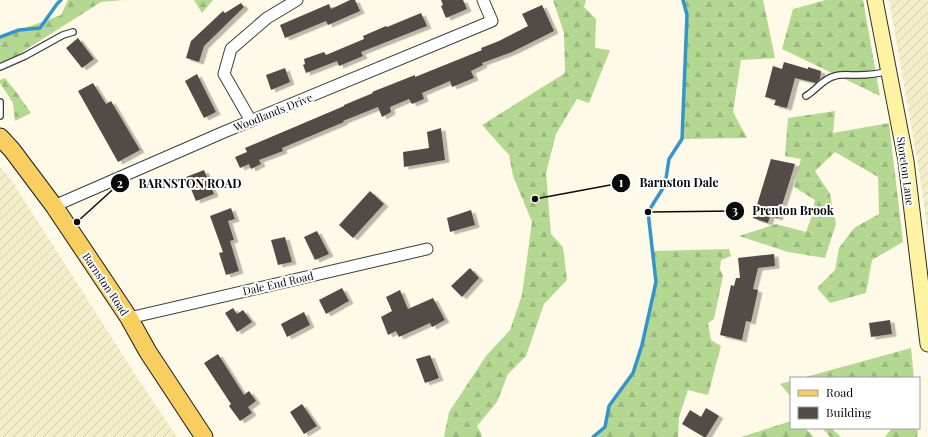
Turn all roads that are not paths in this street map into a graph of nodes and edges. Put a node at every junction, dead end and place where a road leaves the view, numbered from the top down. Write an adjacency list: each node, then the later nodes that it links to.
1 (297, 0): 10 (street)
2 (483, 0): 10 (street, Woodlands Drive)
3 (875, 0): 6 (street, Storeton Lane)
4 (72, 32): 5 (lane)
5 (0, 66)
6 (889, 71): 7 (lane); 15 (street, Storeton Lane)
7 (806, 96)
8 (0, 102): 9 (lane)
9 (0, 116)
10 (251, 121): 12 (street, Woodlands Drive)
11 (0, 137): 12 (main road, Barnston Road)
12 (54, 206): 14 (main road, Barnston Road)
13 (427, 249): 14 (street, Dale End Road)
14 (129, 318): 16 (main road, Barnston Road)
15 (928, 344)
16 (204, 437)

